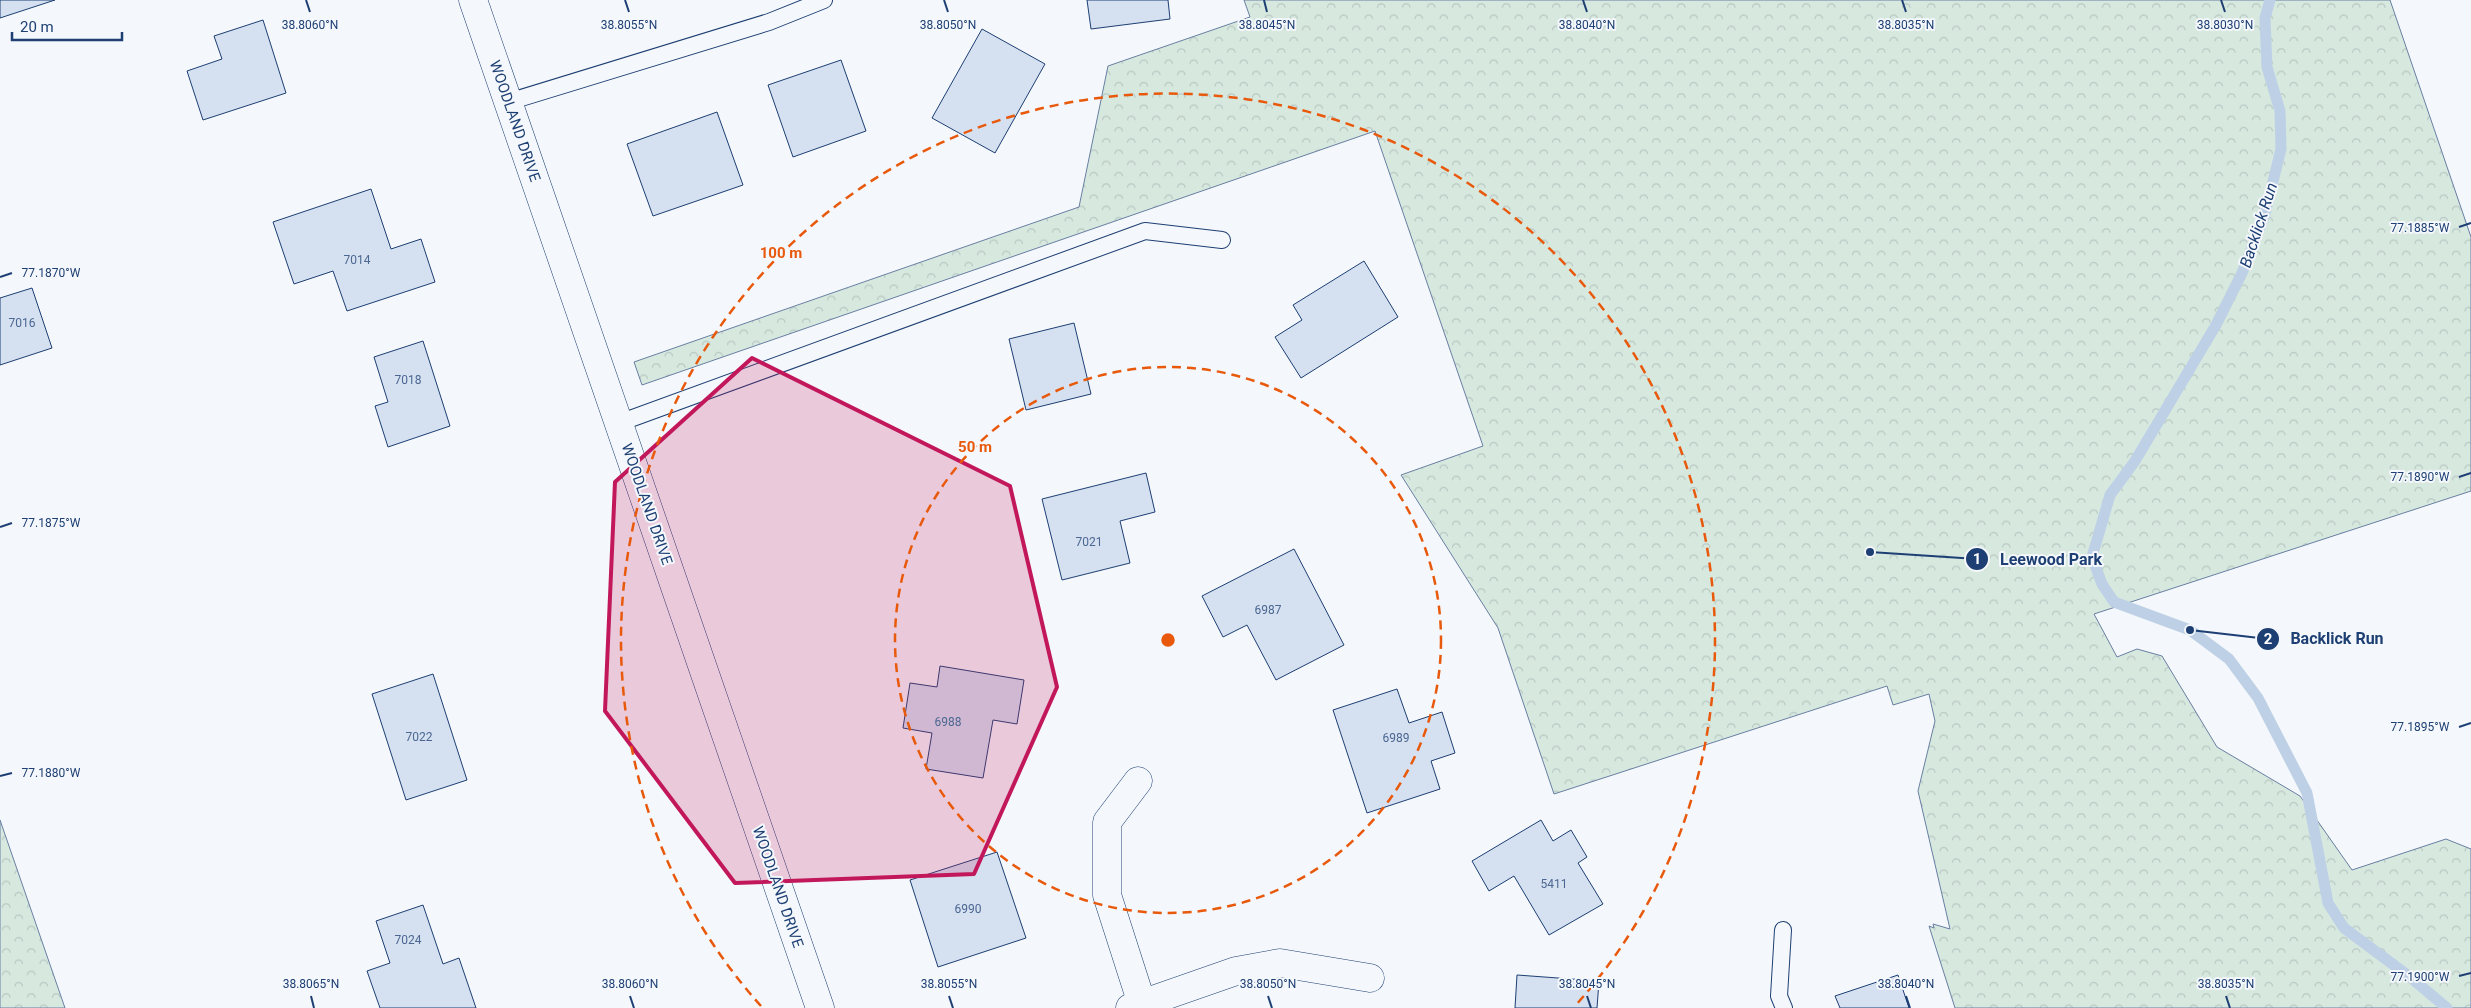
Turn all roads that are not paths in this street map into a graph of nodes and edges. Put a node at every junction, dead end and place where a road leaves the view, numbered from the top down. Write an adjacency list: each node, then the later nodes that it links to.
1 (473, 0): 3 (street, WOODLAND DRIVE)
2 (824, 0): 3 (lane)
3 (508, 102): 5 (street, WOODLAND DRIVE)
4 (1222, 240): 5 (lane)
5 (619, 423): 10 (street, WOODLAND DRIVE)
6 (1138, 781): 9 (street)
7 (1783, 930): 11 (lane)
8 (1370, 978): 9 (street)
9 (1136, 1006)
10 (820, 1008)
11 (1784, 1008)

